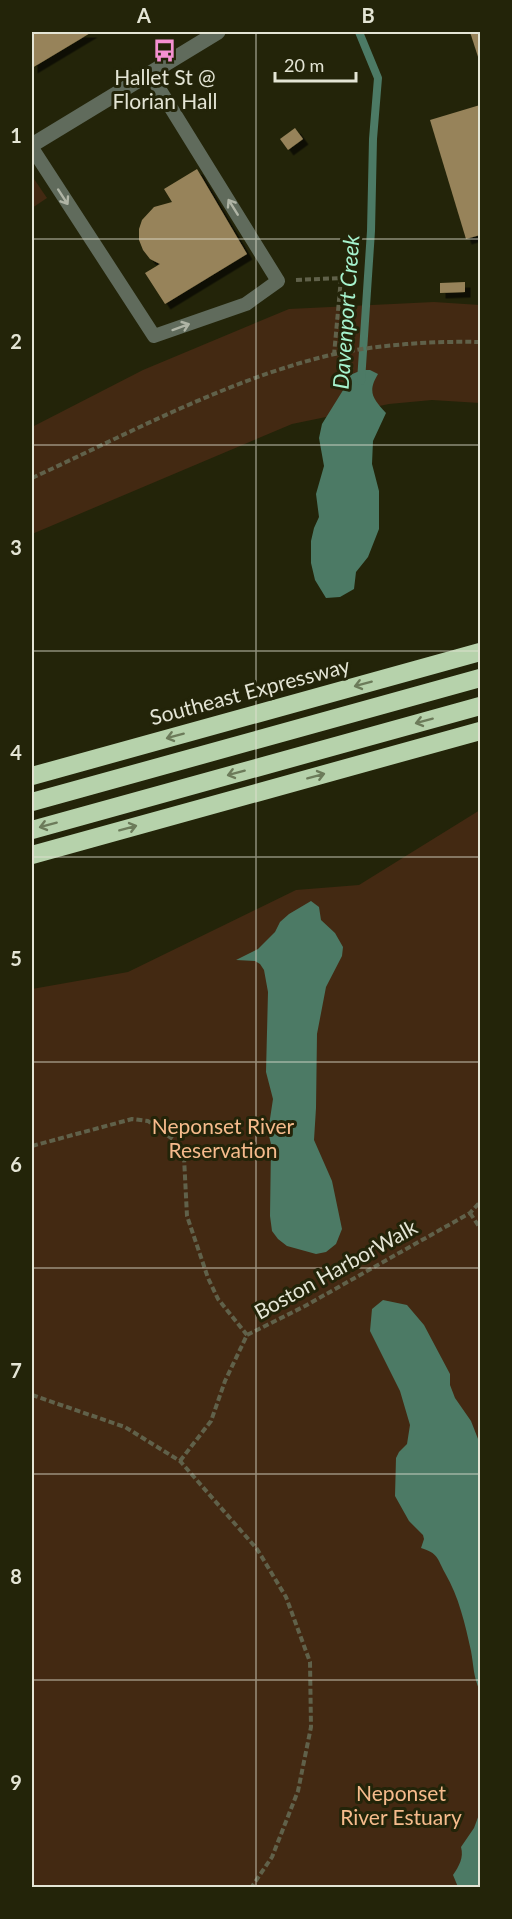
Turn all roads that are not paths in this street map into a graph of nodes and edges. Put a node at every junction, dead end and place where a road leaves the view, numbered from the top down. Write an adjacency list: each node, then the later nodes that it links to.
1 (218, 32): 2 (street)
2 (150, 74): 3 (street); 3 (lane, one-way to 2)
3 (32, 147)
4 (480, 651): 8 (highway, Southeast Expressway, one-way to 8)
5 (480, 678): 9 (highway)
6 (480, 706): 10 (highway, one-way to 10)
7 (480, 731): 11 (highway, one-way to 7)
8 (32, 776)
9 (32, 802)
10 (32, 830)
11 (32, 855)

